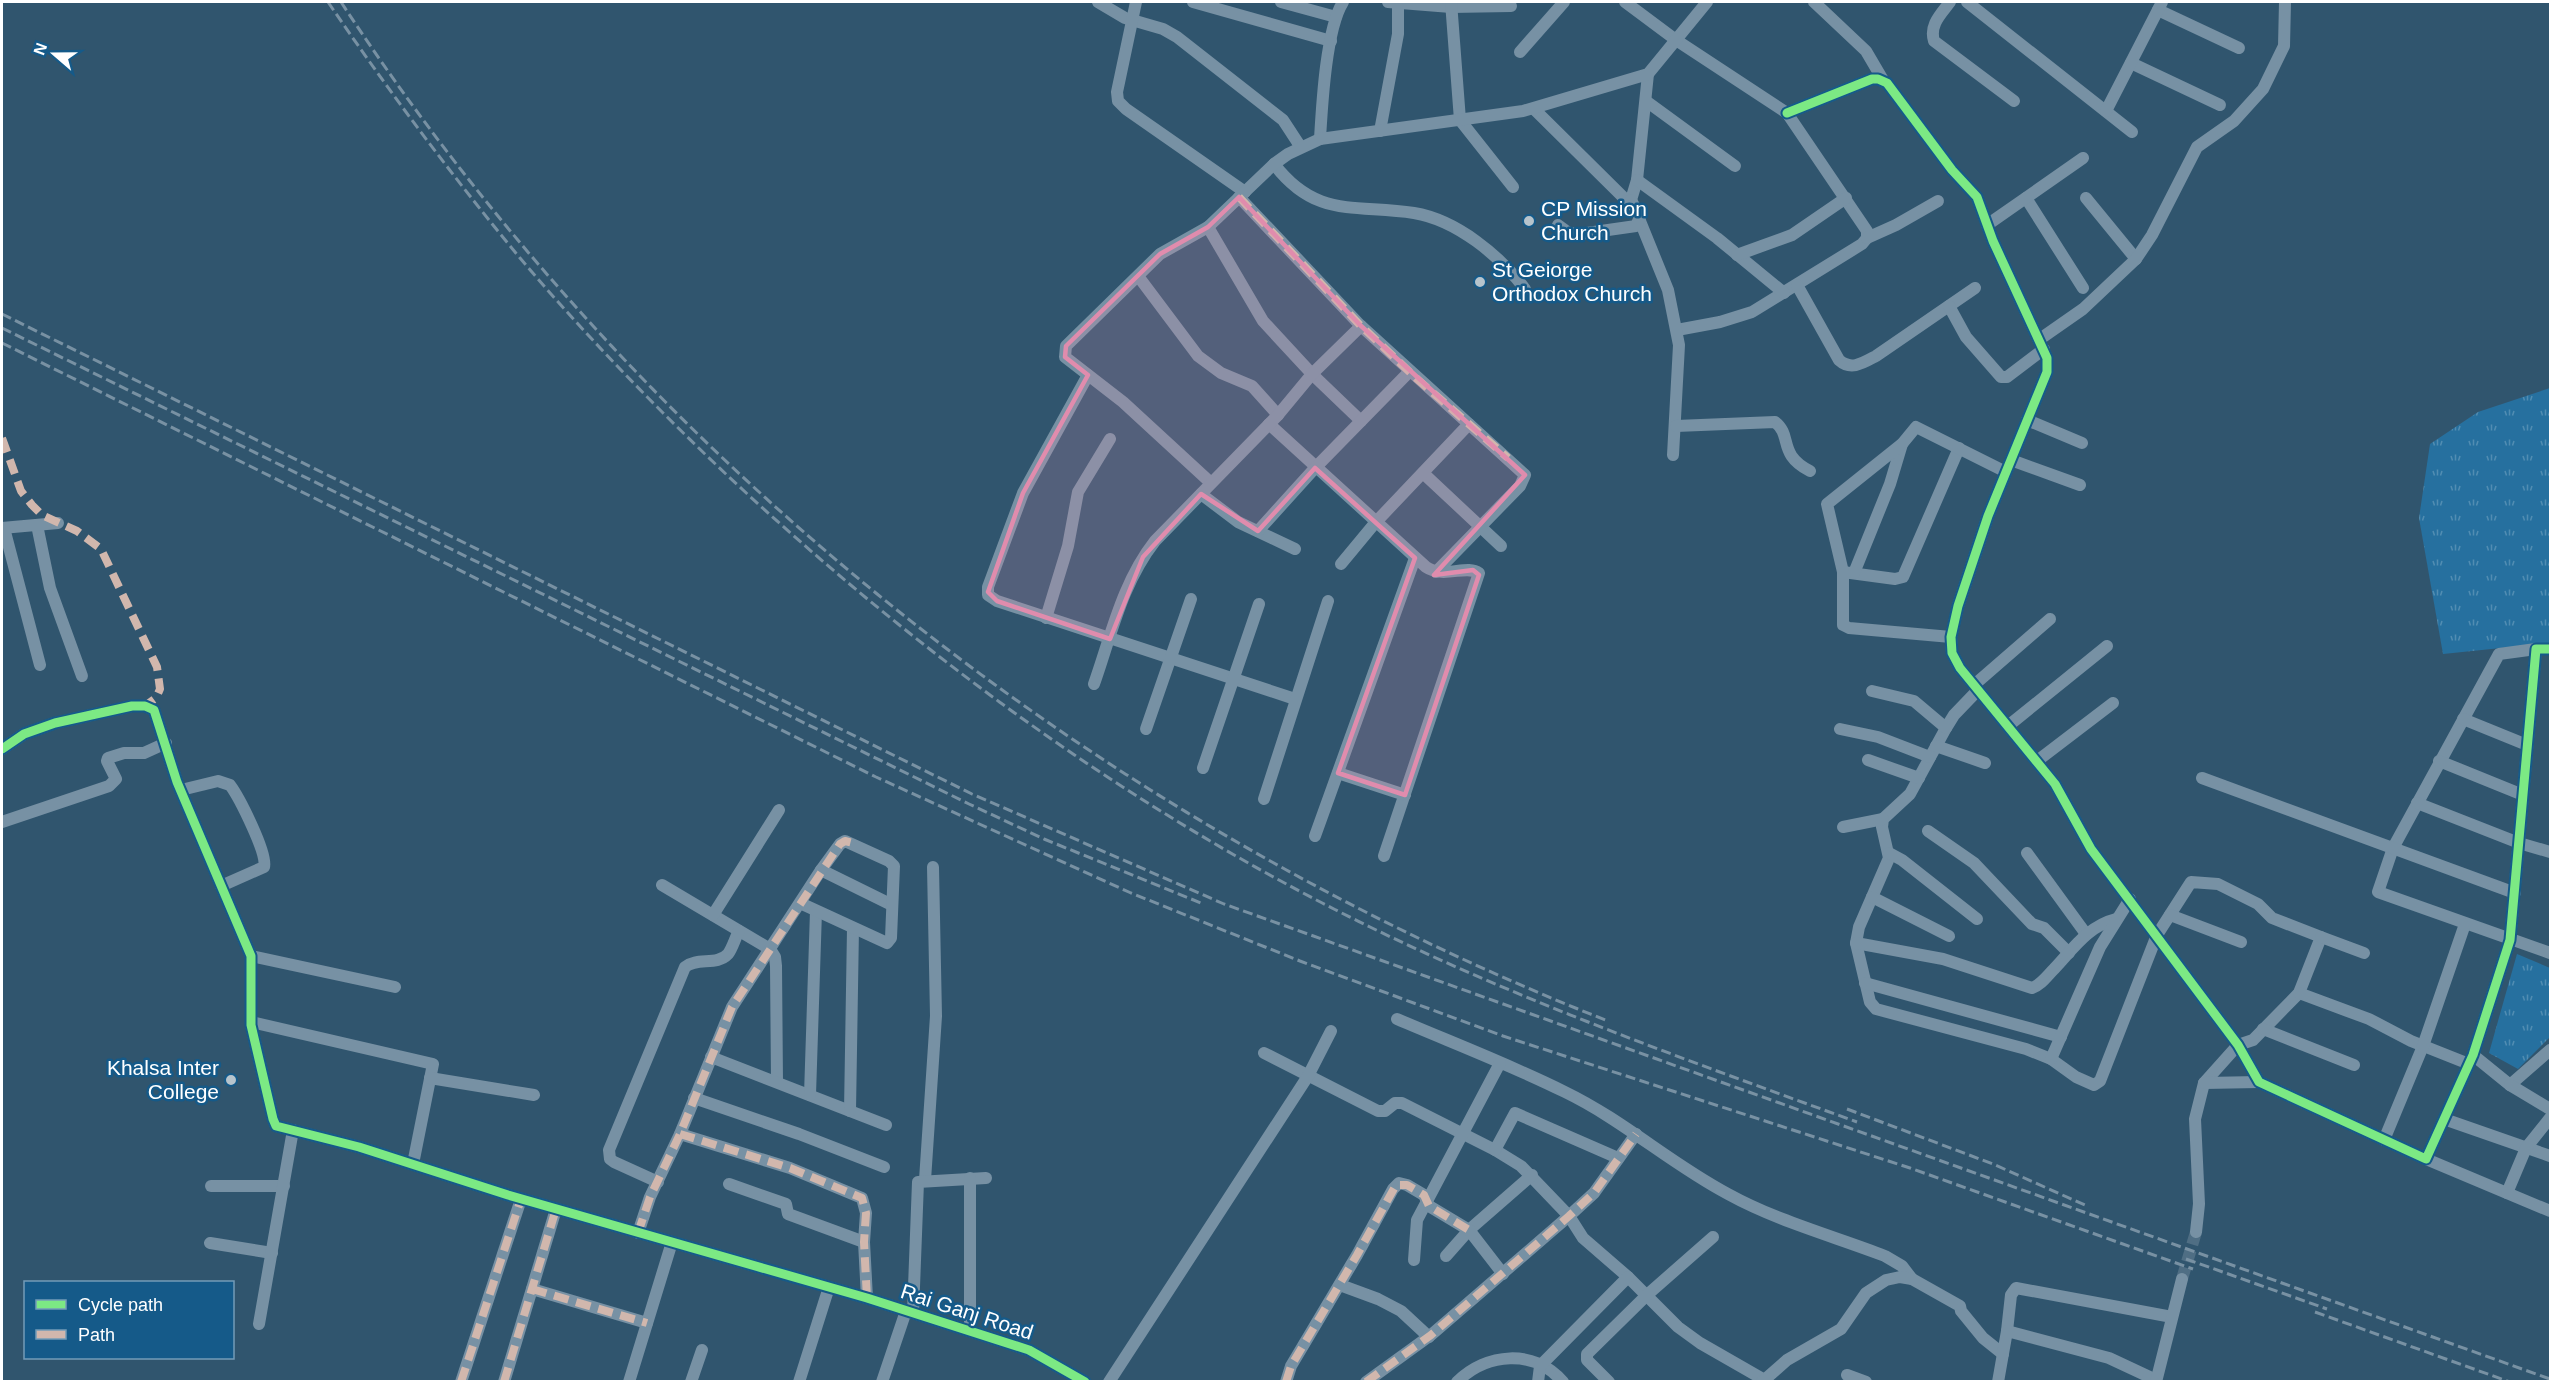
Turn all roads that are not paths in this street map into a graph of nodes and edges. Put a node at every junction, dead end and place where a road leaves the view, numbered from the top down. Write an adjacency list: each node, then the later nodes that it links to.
1 (1098, 2): 18 (street)
2 (1136, 2): 18 (street)
3 (1193, 2): 20 (street)
4 (1281, 2): 17 (street)
5 (1342, 2): 17 (street)
6 (1393, 2): 14 (street); 33 (street)
7 (1564, 2): 22 (street)
8 (1625, 2): 19 (street)
9 (1707, 2): 19 (street)
10 (1814, 2): 25 (street)
11 (1950, 2): 27 (street)
12 (1967, 2): 30 (street)
13 (2285, 2): 54 (street)
14 (1451, 4): 15 (street); 32 (street)
15 (1511, 6)
16 (2160, 6): 21 (street); 23 (street)
17 (1336, 17): 20 (street)
18 (1132, 20): 36 (street); 42 (street)
19 (1676, 40): 24 (street); 31 (street)
20 (1331, 41): 35 (street)
21 (2239, 48)
22 (1520, 52)
23 (2131, 63): 28 (street); 30 (street)
24 (1648, 74): 26 (street); 29 (street)
25 (1883, 80): 31 (street); 50 (street)
26 (1646, 101): 39 (street); 40 (street)
27 (2014, 101)
28 (2220, 105)
29 (1534, 109): 32 (street); 46 (street)
30 (2106, 111): 34 (street)
31 (1787, 113): 43 (street)
32 (1460, 120): 33 (street); 41 (street)
33 (1380, 130): 35 (street)
34 (2133, 132)
35 (1320, 139): 36 (street)
36 (1300, 146): 38 (street)
37 (2083, 158): 44 (street)
38 (1274, 164): 42 (street); 59 (street)
39 (1735, 166)
40 (1637, 180): 46 (street); 53 (street)
41 (1513, 187)
42 (1242, 195): 51 (street); 62 (street)
43 (1846, 198): 52 (street); 53 (street)
44 (2026, 198): 50 (street); 58 (street)
45 (2086, 198): 54 (street)
46 (1631, 200): 48 (street)
47 (1938, 201): 52 (street)
48 (1640, 221): 49 (street); 63 (street)
49 (1558, 225)
50 (1987, 225): 64 (street)
51 (1208, 227): 55 (street); 66 (street)
52 (1867, 238): 56 (street)
53 (1737, 255): 60 (street)
54 (2136, 259): 64 (street)
55 (1137, 276): 67 (street); 68 (street)
56 (1797, 285): 60 (street); 61 (street)
57 (1975, 288): 61 (street)
58 (2083, 288)
59 (1525, 290)
60 (1784, 294): 63 (street)
61 (1949, 306): 64 (street)
62 (1361, 326): 65 (street); 66 (street)
63 (1677, 330): 72 (street)
64 (2042, 344): 69 (street)
65 (1409, 372): 70 (street); 71 (street)
66 (1312, 374): 68 (street); 70 (street)
67 (1088, 375): 82 (street); 100 (street)
68 (1273, 420): 79 (street); 82 (street)
69 (2027, 420): 74 (street); 78 (street)
70 (1361, 421): 79 (street)
71 (1469, 424): 81 (street); 88 (street)
72 (1676, 426): 77 (street); 80 (street)
73 (1110, 439): 100 (street)
74 (2082, 443)
75 (1902, 444): 76 (street); 96 (street); 96 (street)
76 (1959, 448): 78 (street); 96 (street)
77 (1673, 455)
78 (2008, 466): 83 (street); 102 (street)
79 (1315, 468): 85 (street); 90 (street)
80 (1810, 471)
81 (1423, 473): 85 (street); 88 (street)
82 (1211, 483): 84 (street)
83 (2080, 485)
84 (1201, 494): 90 (street); 103 (street)
85 (1375, 523): 93 (street); 94 (street)
86 (58, 524): 87 (street)
87 (37, 525): 89 (street); 109 (street)
88 (1479, 526): 91 (street); 95 (street)
89 (3, 528): 108 (street)
90 (1258, 531): 92 (street)
91 (1501, 546)
92 (1295, 549)
93 (1415, 558): 95 (street); 130 (street)
94 (1341, 564)
95 (1436, 572): 134 (street)
96 (1849, 573): 102 (street)
97 (1191, 599): 107 (street)
98 (1328, 601): 114 (street)
99 (1259, 604): 110 (street)
100 (1046, 618): 103 (street)
101 (2050, 619): 112 (street)
102 (1951, 637): 112 (street)
103 (1110, 639): 107 (street); 111 (street)
104 (2107, 646): 117 (street)
105 (2550, 649): 106 (street)
106 (2536, 650): 116 (street); 122 (street)
107 (1170, 659): 110 (street); 119 (street)
108 (40, 665)
109 (82, 676)
110 (1235, 680): 114 (street); 129 (street)
111 (1094, 684)
112 (1976, 688): 117 (street); 118 (street)
113 (1872, 691): 118 (street)
114 (1295, 699): 136 (street)
115 (2113, 703): 126 (street)
116 (2463, 719): 122 (street); 127 (street)
117 (2008, 726): 126 (street)
118 (1946, 728): 124 (street)
119 (1146, 729)
120 (1840, 729): 124 (street)
121 (166, 743): 123 (street); 133 (street); 140 (street)
122 (2528, 745): 135 (street)
123 (2, 749)
124 (1933, 751): 128 (street); 131 (street)
125 (1868, 760): 131 (street)
126 (2037, 761): 156 (street)
127 (2439, 761): 135 (street); 137 (street)
128 (1985, 763)
129 (1203, 768)
130 (1338, 773): 134 (street); 143 (street)
131 (1919, 778): 139 (street)
132 (2202, 778): 145 (street)
133 (181, 790): 153 (street); 153 (street)
134 (1405, 795): 149 (street)
135 (2523, 795): 144 (street)
136 (1264, 798)
137 (2417, 803): 144 (street); 145 (street)
138 (779, 810): 160 (street)
139 (1883, 819): 141 (street); 147 (street)
140 (2, 822)
141 (1843, 827)
142 (1928, 831): 176 (street)
143 (1315, 836)
144 (2519, 843): 146 (street); 154 (street)
145 (2393, 848): 154 (street); 164 (street)
146 (2550, 852)
147 (1889, 853): 155 (street); 162 (street)
148 (2027, 853): 167 (street)
149 (1384, 856)
150 (933, 867): 225 (street)
151 (821, 870): 157 (street); 158 (street); 158 (street)
152 (662, 885): 160 (street)
153 (221, 886): 178 (street)
154 (2515, 893): 171 (street)
155 (1872, 897): 169 (street); 173 (street)
156 (2130, 898): 163 (street); 168 (street)
157 (800, 903): 159 (street); 174 (street)
158 (892, 905): 165 (street)
159 (816, 911): 165 (street); 203 (street)
160 (713, 915): 166 (street)
161 (2170, 915): 168 (street); 170 (street); 172 (street)
162 (1977, 919)
163 (2116, 919): 167 (street); 186 (street)
164 (2466, 924): 171 (street); 188 (street)
165 (853, 928): 206 (street)
166 (739, 931): 174 (street); 226 (street)
167 (2086, 934): 176 (street)
168 (2157, 935): 187 (street); 192 (street)
169 (1949, 936)
170 (2321, 937): 175 (street); 181 (street)
171 (2510, 940): 177 (street); 193 (street)
172 (2241, 942)
173 (1856, 943): 176 (street); 179 (street)
174 (770, 949): 191 (street); 198 (street)
175 (2364, 952)
176 (2069, 953)
177 (2550, 953)
178 (251, 956): 180 (street); 183 (street)
179 (1866, 982): 186 (street); 192 (street)
180 (395, 987)
181 (2299, 993): 184 (street); 188 (street)
182 (1397, 1019): 194 (street)
183 (251, 1022): 197 (street); 210 (street)
184 (2263, 1029): 187 (street); 195 (street)
185 (1331, 1031): 196 (street)
186 (2061, 1037): 192 (street)
187 (2238, 1045): 199 (street); 200 (street)
188 (2423, 1046): 193 (street); 214 (street)
189 (2550, 1050): 201 (street)
190 (1264, 1053): 196 (street)
191 (711, 1057): 198 (street); 204 (street)
192 (2051, 1059)
193 (2471, 1060): 201 (street); 208 (street)
194 (1500, 1063): 212 (street); 213 (street)
195 (2354, 1065)
196 (1308, 1076): 212 (street); 276 (street)
197 (430, 1078): 202 (street); 220 (street)
198 (777, 1082): 203 (street)
199 (2259, 1082): 200 (street); 214 (street)
200 (2204, 1083): 237 (street)
201 (2510, 1084): 205 (street)
202 (534, 1095)
203 (810, 1095): 206 (street)
204 (694, 1098): 211 (street); 221 (street)
205 (2550, 1109)
206 (850, 1111): 209 (street)
207 (2550, 1118): 215 (street)
208 (2444, 1119): 215 (street); 219 (street)
209 (886, 1125)
210 (293, 1130): 220 (street, Rai Ganj Road); 229 (street)
211 (680, 1134): 226 (street); 241 (street)
212 (1464, 1134): 216 (street); 232 (street)
213 (1636, 1134): 218 (street); 248 (street)
214 (2384, 1140): 219 (street)
215 (2526, 1148): 217 (street); 230 (street)
216 (1495, 1150): 218 (street); 222 (street)
217 (2550, 1156)
218 (1618, 1158): 235 (street)
219 (2426, 1159): 230 (street)
220 (413, 1164): 231 (street, Rai Ganj Road)
221 (884, 1167)
222 (1532, 1175): 235 (street); 236 (street)
223 (970, 1178): 224 (street); 225 (street); 259 (street)
224 (986, 1178)
225 (925, 1180): 255 (street)
226 (658, 1182): 238 (street)
227 (729, 1184): 241 (street)
228 (211, 1186): 229 (street)
229 (284, 1186): 243 (street)
230 (2508, 1193): 234 (street)
231 (521, 1199): 233 (street, Rai Ganj Road); 269 (street)
232 (1427, 1202): 236 (street); 245 (street); 250 (street)
233 (556, 1209): 238 (street, Rai Ganj Road); 252 (street)
234 (2550, 1210)
235 (1569, 1216): 246 (street); 247 (street)
236 (1469, 1230): 244 (street); 246 (street)
237 (2196, 1232)
238 (638, 1233): 240 (street, Rai Ganj Road)
239 (1713, 1237): 253 (street)
240 (672, 1242): 251 (street, Rai Ganj Road); 257 (street)
241 (864, 1242): 254 (street)
242 (210, 1243): 243 (street)
243 (272, 1253): 258 (street)
244 (1446, 1256)
245 (1414, 1260)
246 (1503, 1274): 261 (street)
247 (1628, 1277): 253 (street); 264 (street)
248 (1912, 1279): 263 (street); 266 (street)
249 (2182, 1280): 256 (street)
250 (1340, 1285): 261 (street); 277 (street)
251 (829, 1287): 254 (street, Rai Ganj Road); 273 (street)
252 (532, 1289): 257 (street); 270 (street)
253 (1647, 1296): 266 (street); 281 (street)
254 (867, 1298): 255 (street, Rai Ganj Road)
255 (910, 1312): 259 (street, Rai Ganj Road); 274 (street)
256 (2172, 1317): 260 (street); 268 (street)
257 (647, 1323): 271 (street)
258 (259, 1324)
259 (970, 1331): 275 (street, Rai Ganj Road)
260 (2007, 1331): 263 (street); 268 (street)
261 (1429, 1337): 278 (street)
262 (702, 1350): 272 (street)
263 (2003, 1354): 283 (street)
264 (1540, 1366): 267 (street); 279 (street); 280 (street)
265 (1847, 1376): 282 (street)
266 (1765, 1380)
267 (1457, 1381)
268 (2156, 1381)
269 (461, 1382)
270 (504, 1382)
271 (629, 1382)
272 (691, 1382)
273 (799, 1382)
274 (882, 1382)
275 (1085, 1382)
276 (1109, 1382)
277 (1286, 1382)
278 (1366, 1382)
279 (1538, 1382)
280 (1563, 1382)
281 (1609, 1382)
282 (1866, 1382)
283 (1998, 1382)

